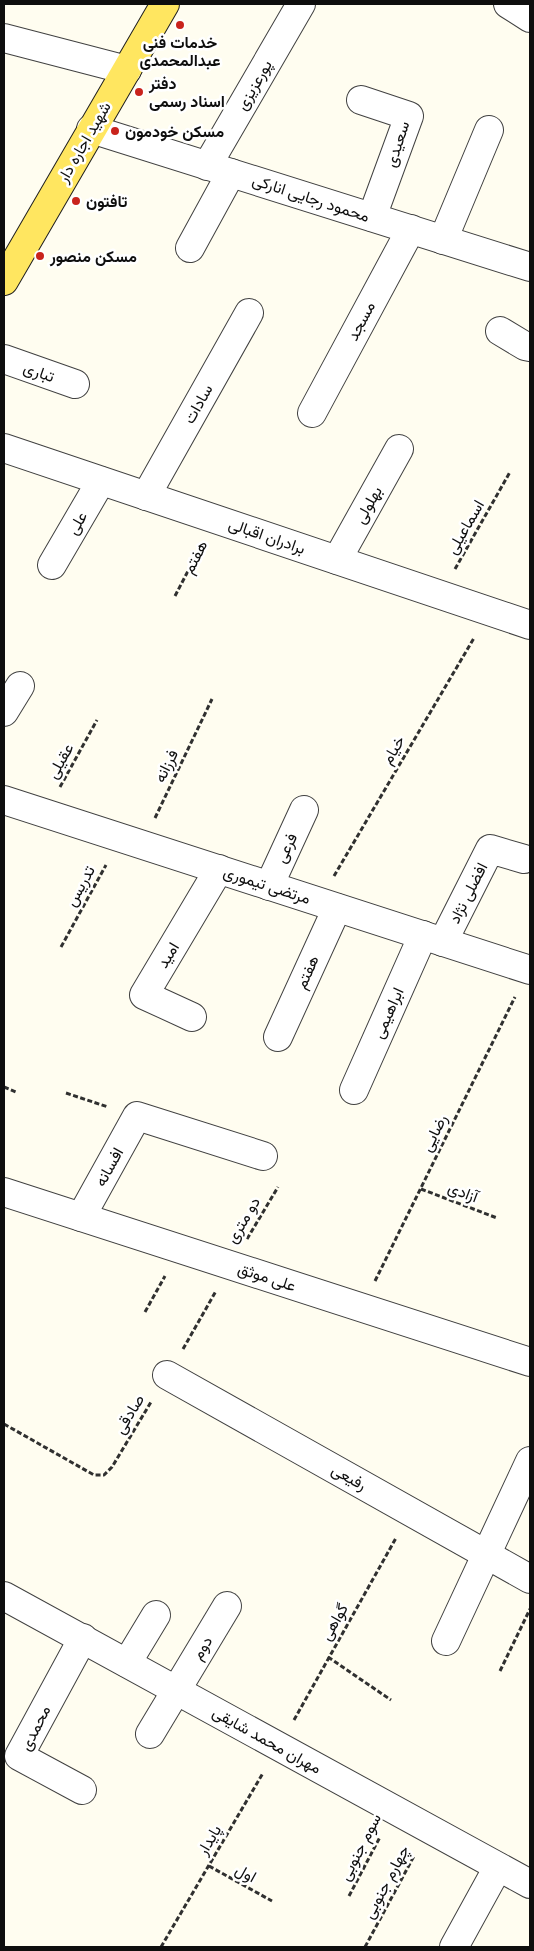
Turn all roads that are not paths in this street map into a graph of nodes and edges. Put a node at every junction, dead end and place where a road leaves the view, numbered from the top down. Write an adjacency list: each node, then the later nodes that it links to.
1 (165, 4): 6 (main road, شهید اجاره دار)
2 (301, 4): 10 (street, پورعزیزی)
3 (508, 4): 4 (street)
4 (530, 18)
5 (4, 38): 6 (street)
6 (127, 70): 8 (main road, شهید اجاره دار)
7 (361, 100): 11 (street, سعیدی)
8 (91, 129): 10 (street, محمود رجایی انارکی); 15 (main road, شهید اجاره دار)
9 (489, 130): 13 (street)
10 (219, 169): 11 (street, محمود رجایی انارکی); 14 (street, پورعزیزی)
11 (372, 218): 12 (street, محمود رجایی انارکی)
12 (411, 230): 13 (street, محمود رجایی انارکی); 22 (street, مسجد)
13 (443, 240): 16 (street, محمود رجایی انارکی)
14 (190, 248)
15 (8, 265)
16 (530, 267)
17 (249, 313): 26 (street, سادات)
18 (500, 331): 19 (street)
19 (529, 341)
20 (4, 359): 21 (street, تباری)
21 (75, 384)
22 (312, 413)
23 (4, 448): 25 (street, برادران اقبالی)
24 (399, 449): 27 (street, بهلولی)
25 (101, 481): 26 (street, برادران اقبالی); 28 (street, علی)
26 (146, 496): 27 (street, برادران اقبالی)
27 (337, 560): 29 (street, برادران اقبالی)
28 (52, 566)
29 (530, 625)
30 (20, 686): 31 (street)
31 (4, 712)
32 (4, 800): 35 (street, مرتضی تیموری)
33 (304, 810): 36 (street, فرعی)
34 (524, 859): 38 (street, افضلی نژاد)
35 (219, 869): 36 (street, مرتضی تیموری); 40 (street, امید)
36 (269, 886): 37 (street, مرتضی تیموری)
37 (328, 905): 38 (street, مرتضی تیموری); 41 (street, هفتم)
38 (433, 939): 39 (street, مرتضی تیموری); 42 (street, ابراهیمی)
39 (529, 970)
40 (192, 1017)
41 (278, 1037)
42 (354, 1090)
43 (263, 1156): 45 (street, افسانه)
44 (4, 1192): 45 (street, علی موثق)
45 (81, 1217): 46 (street, علی موثق)
46 (530, 1362)
47 (167, 1375): 49 (street, رفیعی)
48 (530, 1461): 49 (street)
49 (487, 1554): 50 (street, رفیعی); 55 (street)
50 (530, 1579)
51 (4, 1596): 54 (street, مهران محمد شایقی)
52 (227, 1606): 57 (street, دوم)
53 (156, 1615): 56 (street)
54 (83, 1638): 56 (street, مهران محمد شایقی); 59 (street, محمدی)
55 (446, 1641)
56 (127, 1663): 57 (street, مهران محمد شایقی)
57 (176, 1690): 58 (street, دوم); 60 (street, مهران محمد شایقی)
58 (150, 1734)
59 (82, 1790)
60 (498, 1867): 61 (street, مهران محمد شایقی); 62 (street)
61 (530, 1884)
62 (454, 1947)

